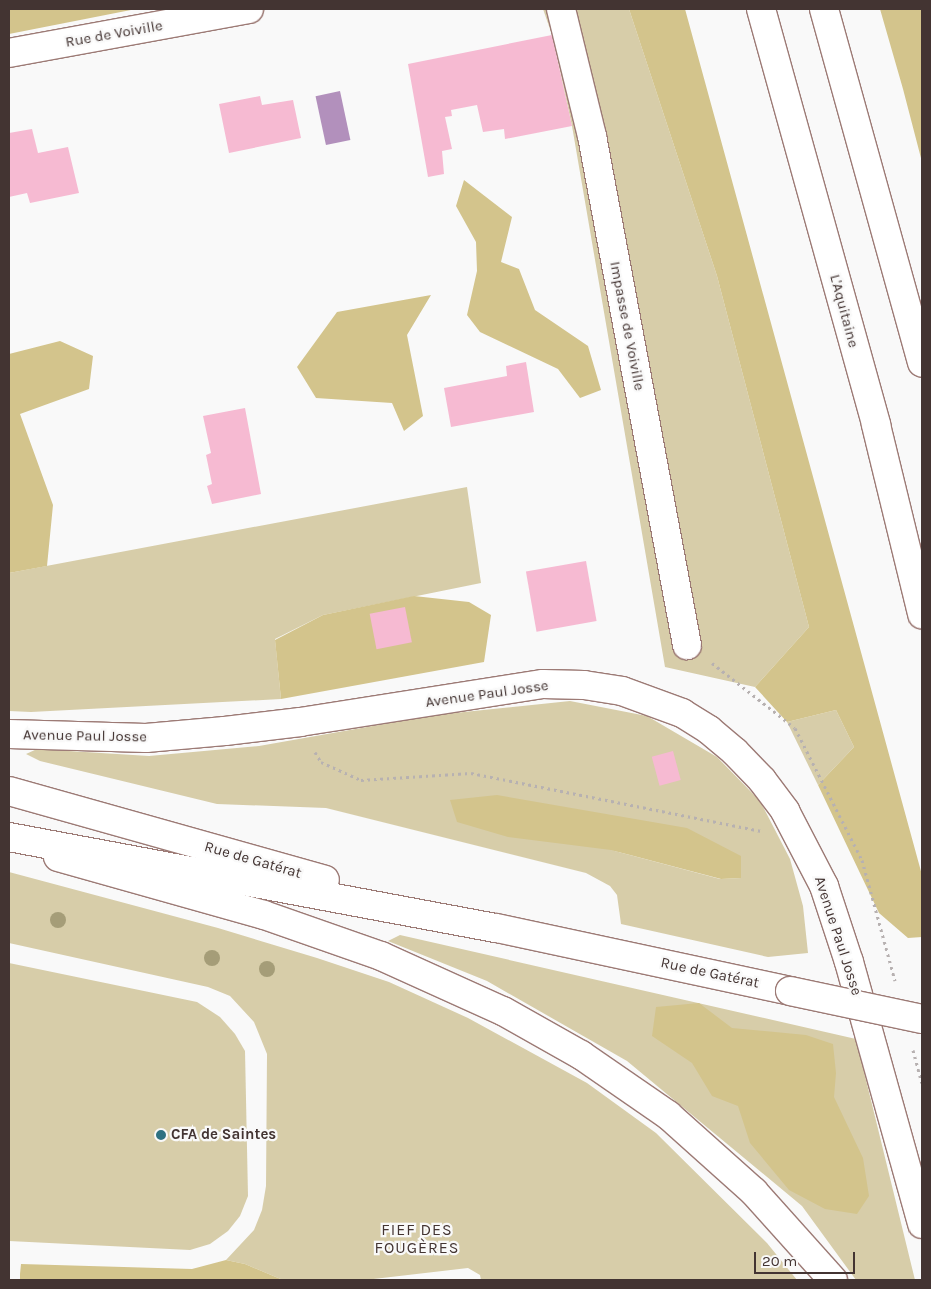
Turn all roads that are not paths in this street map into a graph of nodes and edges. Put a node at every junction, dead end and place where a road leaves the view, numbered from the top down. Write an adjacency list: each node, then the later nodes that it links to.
1 (249, 9): 5 (main road, Rue de Voiville)
2 (561, 9): 8 (main road, Impasse de Voiville)
3 (761, 9): 7 (main road, L'Aquitaine)
4 (824, 9): 6 (main road)
5 (9, 53)
6 (922, 363)
7 (922, 614)
8 (687, 644)
9 (9, 734): 15 (main road, Avenue Paul Josse)
10 (9, 792): 13 (main road, Rue de Gatérat)
11 (9, 838): 13 (main road, Rue de Gatérat)
12 (9, 843): 16 (main road)
13 (498, 928): 14 (main road, Rue de Gatérat, bridge)
14 (922, 1019)
15 (922, 1224)
16 (833, 1280)

